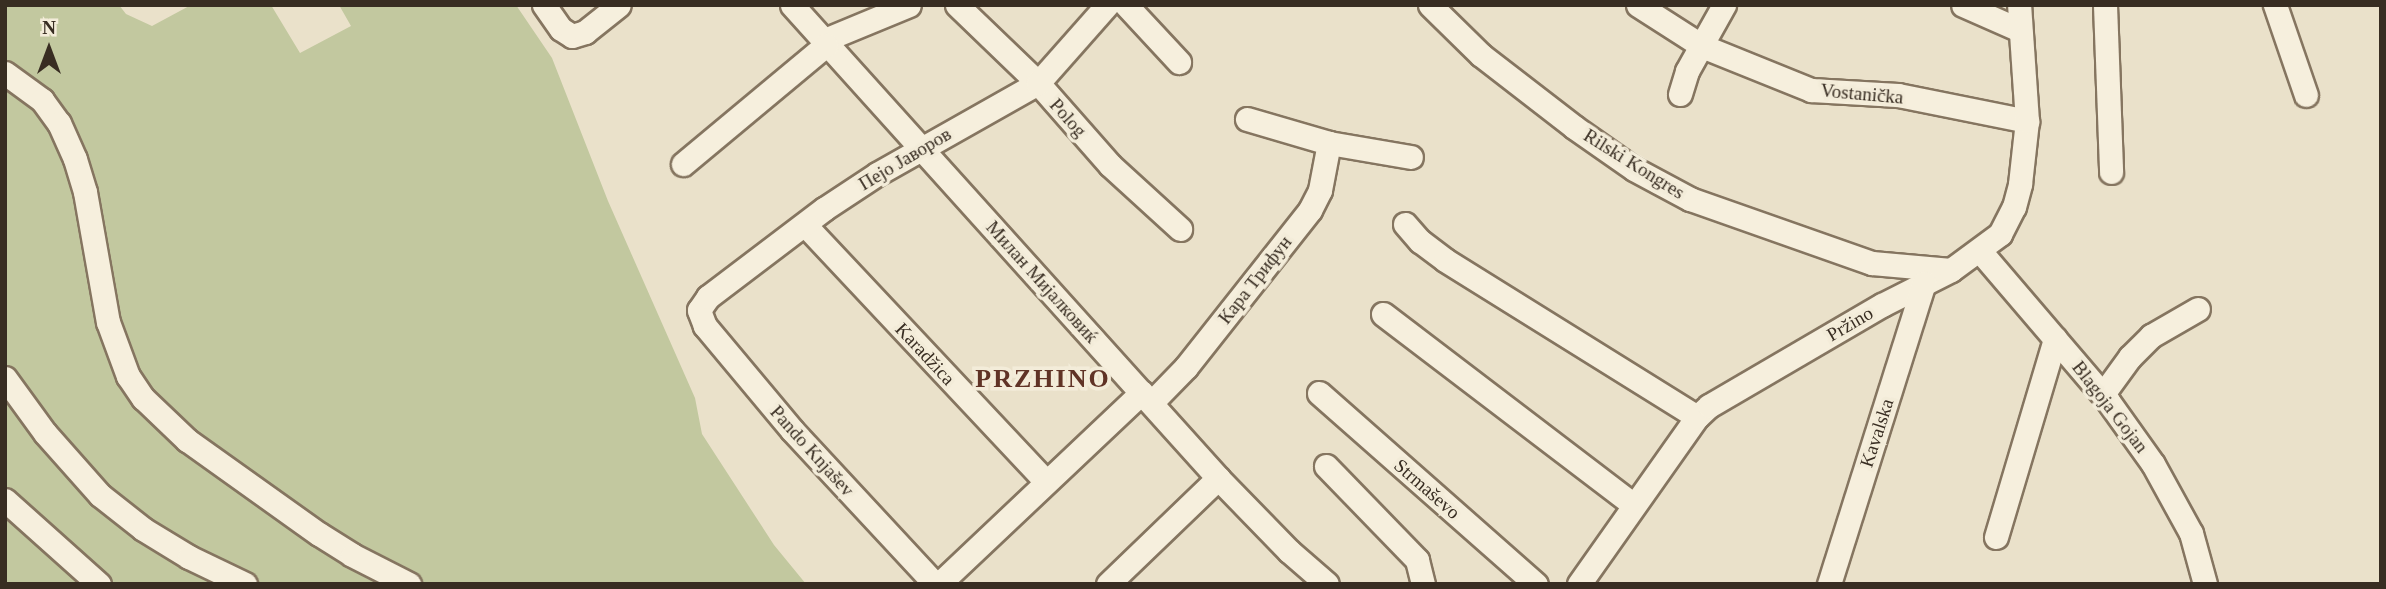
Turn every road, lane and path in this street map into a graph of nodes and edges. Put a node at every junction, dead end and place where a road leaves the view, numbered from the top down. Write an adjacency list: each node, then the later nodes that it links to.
1 (544, 5): 2 (street)
2 (619, 5)
3 (792, 5): 16 (street, Милан Мијалковиќ)
4 (909, 5): 16 (street)
5 (957, 5): 20 (street, Polog)
6 (1107, 5): 20 (street, Пејо Јаворов)
7 (1126, 5): 18 (street)
8 (1430, 5): 34 (street, Rilski Kongres)
9 (1638, 5): 17 (street, Vostanička)
10 (1724, 5): 17 (street)
11 (1962, 5): 15 (street)
12 (2019, 5): 15 (street, Pržino)
13 (2105, 5): 29 (street)
14 (2275, 5): 22 (street)
15 (2020, 30): 24 (street, Pržino)
16 (824, 43): 26 (street, Милан Мијалковиќ); 28 (street)
17 (1702, 47): 21 (street); 24 (street, Vostanička)
18 (1179, 62)
19 (5, 73): 55 (street)
20 (1038, 83): 26 (street, Пејо Јаворов); 32 (street, Polog)
21 (1680, 94)
22 (2306, 95)
23 (1247, 119): 25 (street)
24 (2027, 121): 33 (street, Pržino)
25 (1329, 143): 27 (street); 45 (street, Кара Трифун)
26 (922, 149): 31 (street, Пејо Јаворов); 45 (street, Милан Мијалковиќ)
27 (1411, 157)
28 (683, 164)
29 (2110, 172)
30 (1405, 224): 46 (street)
31 (806, 226): 39 (street, Пејо Јаворов); 49 (street, Karadžica)
32 (1180, 229)
33 (1980, 251): 35 (street, Pržino); 41 (street, Blagoja Gojan)
34 (1872, 263): 35 (street, Rilski Kongres); 37 (street)
35 (1951, 270): 36 (street, Pržino)
36 (1924, 283): 37 (street, Pržino); 62 (street, Kavalska)
37 (1900, 296): 46 (street, Pržino)
38 (2198, 309): 44 (street)
39 (699, 310): 56 (street, Pando Knjašev)
40 (1383, 314): 51 (street)
41 (2055, 339): 44 (street, Blagoja Gojan); 52 (street)
42 (5, 378): 54 (street)
43 (1319, 393): 60 (street, Strmaševo)
44 (2103, 394): 63 (street, Blagoja Gojan)
45 (1147, 397): 48 (street, Милан Мијалковиќ); 49 (street, Кара Трифун)
46 (1697, 417): 51 (street, Pržino)
47 (1326, 466): 59 (street)
48 (1218, 478): 57 (street); 58 (street, Милан Мијалковиќ)
49 (1046, 482): 56 (street, Кара Трифун)
50 (5, 500): 53 (street)
51 (1634, 505): 61 (street, Pržino)
52 (1996, 537)
53 (99, 584)
54 (245, 584)
55 (409, 584)
56 (937, 584)
57 (1108, 584)
58 (1327, 584)
59 (1423, 584)
60 (1536, 584)
61 (1579, 584)
62 (1829, 584)
63 (2205, 584)

